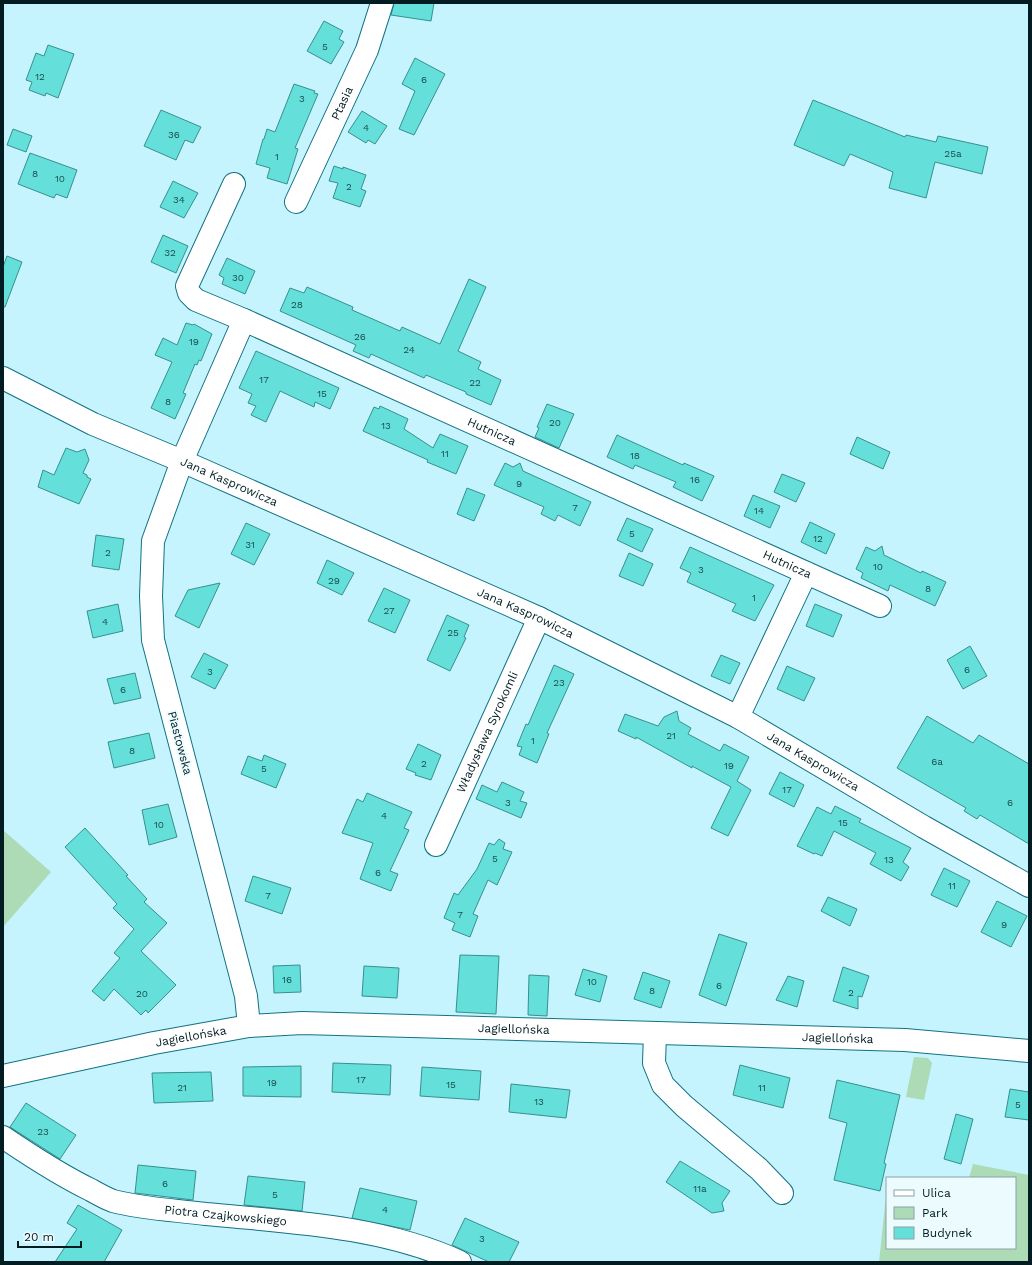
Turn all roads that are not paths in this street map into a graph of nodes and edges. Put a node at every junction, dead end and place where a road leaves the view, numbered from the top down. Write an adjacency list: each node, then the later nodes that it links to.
1 (382, 3): 3 (street, Ptasia)
2 (234, 184): 4 (street, Hutnicza)
3 (296, 202)
4 (244, 320): 6 (street); 7 (street, Hutnicza)
5 (3, 378): 6 (street, Jana Kasprowicza)
6 (182, 461): 9 (street, Jana Kasprowicza); 13 (street, Piastowska)
7 (806, 573): 8 (street, Hutnicza); 10 (street)
8 (880, 606)
9 (539, 618): 10 (street, Jana Kasprowicza); 11 (street, Władysława Syrokomli)
10 (738, 716): 12 (street, Jana Kasprowicza)
11 (436, 845)
12 (1029, 886)
13 (249, 1026): 14 (street, Jagiellońska); 16 (street, Jagiellońska)
14 (655, 1033): 15 (street, Jagiellońska); 18 (street)
15 (1029, 1051)
16 (3, 1076)
17 (3, 1137): 19 (street, Piotra Czajkowskiego)
18 (782, 1193)
19 (460, 1262)

